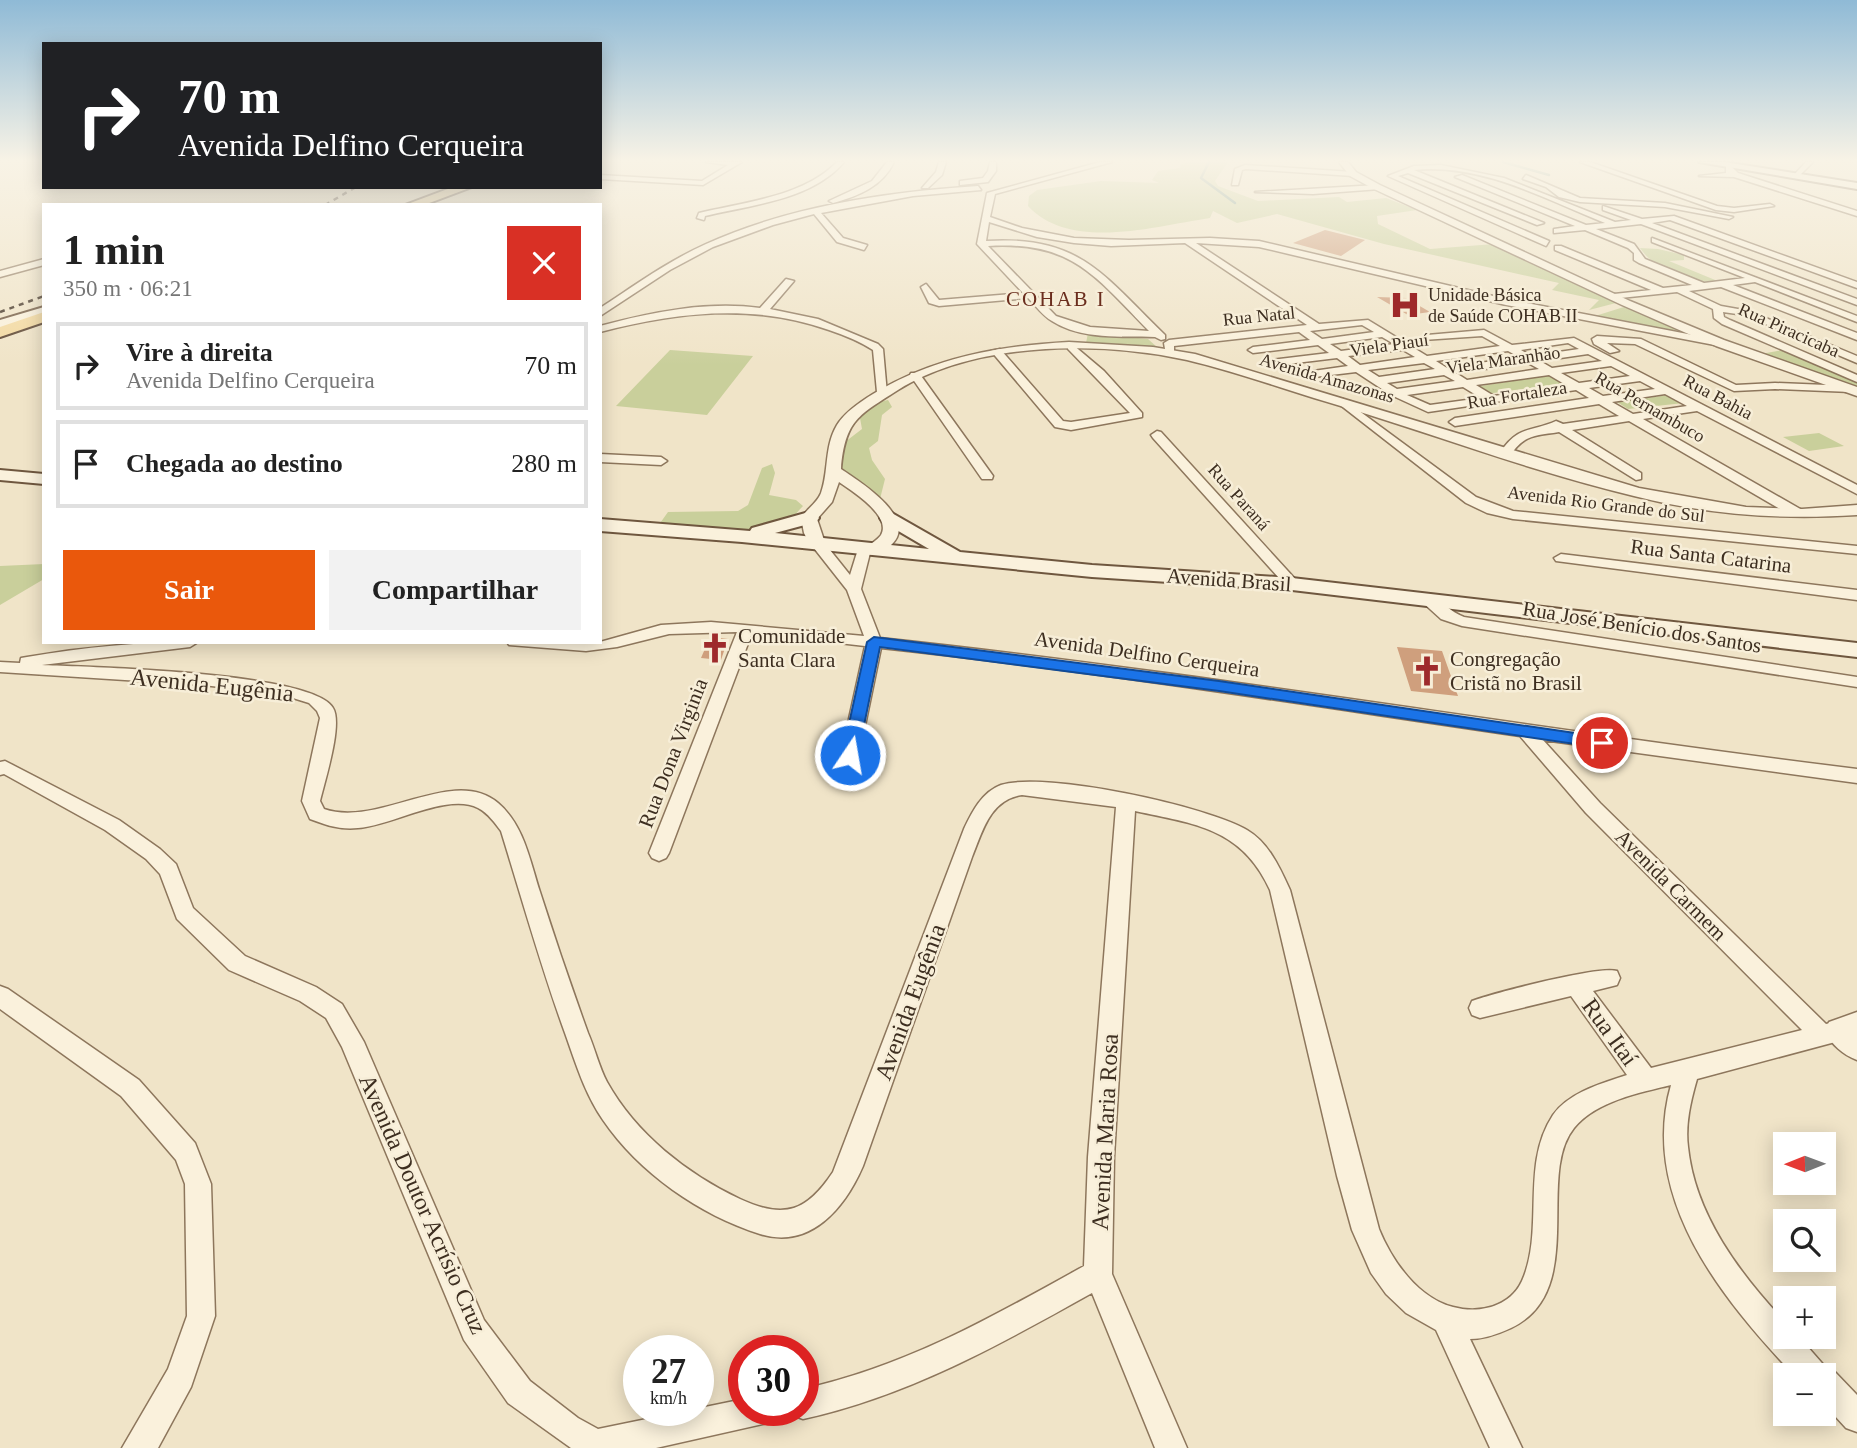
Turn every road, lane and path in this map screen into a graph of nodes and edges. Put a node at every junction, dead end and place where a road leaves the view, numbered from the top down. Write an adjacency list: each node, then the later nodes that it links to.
1 (737, 230): 12 (street)
2 (752, 230): 12 (street)
3 (831, 230): 17 (street)
4 (985, 230): 18 (street)
5 (1014, 230): 14 (street)
6 (1467, 230): 33 (street)
7 (1516, 230): 16 (street)
8 (1571, 230): 13 (street)
9 (1590, 230): 28 (street)
10 (1664, 230): 23 (street)
11 (1705, 230): 21 (street)
12 (743, 232): 38 (street)
13 (1571, 236)
14 (1186, 240): 41 (street); 46 (street)
15 (1655, 240): 24 (street)
16 (1546, 243)
17 (864, 247)
18 (985, 248): 32 (street); 50 (street)
19 (1558, 248): 31 (street)
20 (42, 263): 22 (street)
21 (1819, 271): 23 (street); 27 (street)
22 (0, 274)
23 (1786, 276): 24 (street); 34 (street)
24 (1755, 279): 26 (street); 42 (street)
25 (789, 281): 37 (street)
26 (1721, 284): 28 (street); 53 (street)
27 (1857, 284)
28 (1703, 286): 30 (street)
29 (926, 288): 32 (street)
30 (1678, 289): 31 (street); 36 (street, Rua Piracicaba)
31 (1662, 291): 33 (street)
32 (1033, 295): 50 (street)
33 (1614, 297): 35 (street)
34 (1857, 302)
35 (1626, 303): 41 (street); 57 (street)
36 (1718, 308): 61 (street, Rua Piracicaba); 72 (street)
37 (764, 310): 45 (street); 88 (street)
38 (602, 312)
39 (42, 314): 43 (main road)
40 (42, 315): 49 (main road)
41 (1581, 316): 57 (street)
42 (1857, 319)
43 (0, 325)
44 (42, 326): 49 (main road)
45 (602, 327)
46 (1317, 327): 47 (street, Rua Natal); 51 (street, Rua Natal)
47 (1301, 329): 52 (street, Rua Natal); 56 (street)
48 (42, 333): 62 (main road)
49 (0, 334)
50 (1158, 334): 64 (street)
51 (1386, 334): 56 (street); 59 (street)
52 (1234, 336): 64 (street, Rua Natal); 65 (street)
53 (1857, 337)
54 (1427, 338): 60 (street, Rua Pernambuco)
55 (1561, 339): 60 (street, Viela Piauí); 66 (street, Rua Bahia)
56 (1320, 342): 65 (street); 69 (street)
57 (1720, 343): 68 (street)
58 (1804, 344): 61 (street)
59 (1407, 346): 69 (street); 70 (street)
60 (1510, 346): 70 (street, Viela Piauí); 71 (street, Rua Pernambuco)
61 (1781, 346): 68 (street); 86 (street, Rua Piracicaba)
62 (0, 347)
63 (1072, 347): 64 (street, Avenida Amazonas); 67 (street, Avenida Amazonas); 67 (street)
64 (1170, 348): 79 (street, Avenida Amazonas)
65 (1253, 350): 74 (street)
66 (1593, 350): 71 (street); 73 (street, Rua Bahia)
67 (996, 351): 78 (street, Avenida Amazonas)
68 (1743, 351): 86 (street)
69 (1340, 355): 74 (street); 75 (street)
70 (1425, 358): 75 (street, Viela Piauí); 76 (street)
71 (1532, 359): 76 (street); 77 (street, Rua Pernambuco)
72 (1857, 360)
73 (1615, 362): 77 (street, Viela Maranhão); 81 (street, Rua Bahia)
74 (1271, 363): 79 (street)
75 (1359, 367): 80 (street, Viela Piauí); 82 (street)
76 (1445, 371): 82 (street); 83 (street)
77 (1552, 371): 83 (street, Viela Maranhão); 84 (street, Rua Pernambuco)
78 (915, 374): 88 (street, Avenida Amazonas); 105 (street)
79 (1251, 375): 93 (street, Avenida Amazonas)
80 (1306, 375)
81 (1643, 377): 84 (street); 87 (street, Rua Bahia)
82 (1377, 381): 89 (street)
83 (1465, 383): 89 (street, Viela Maranhão); 91 (street)
84 (1579, 386): 90 (street); 92 (street, Rua Pernambuco)
85 (1682, 387): 86 (street)
86 (1855, 387)
87 (1668, 390): 92 (street, Rua Fortaleza); 94 (street, Rua Bahia)
88 (883, 392): 103 (street, Avenida Amazonas)
89 (1395, 393): 91 (street)
90 (1508, 396): 91 (street); 95 (street)
91 (1490, 398)
92 (1603, 399): 95 (street, Rua Fortaleza); 96 (street, Rua Pernambuco)
93 (1343, 402): 100 (street, Avenida Amazonas); 119 (street, Avenida Rio Grande do Sul)
94 (1700, 407): 96 (street); 108 (street, Rua Bahia)
95 (1531, 411): 97 (street, Rua Fortaleza); 98 (street)
96 (1634, 417): 98 (street); 112 (street, Rua Pernambuco)
97 (1455, 422)
98 (1559, 427): 100 (street); 106 (street)
99 (1157, 435): 122 (street, Rua Paraná)
100 (1506, 453): 112 (street, Avenida Amazonas)
101 (602, 458): 102 (street)
102 (661, 461)
103 (832, 470): 109 (street); 110 (street, Avenida Amazonas)
104 (0, 475): 107 (main road)
105 (987, 476)
106 (1636, 476)
107 (42, 479)
108 (1857, 489)
109 (872, 498): 110 (street); 114 (street)
110 (825, 501): 113 (street)
111 (1857, 510): 112 (street, Avenida Amazonas)
112 (1797, 513)
113 (809, 518): 116 (main road); 117 (street)
114 (890, 518): 118 (street); 120 (main road)
115 (602, 525): 116 (main road, Avenida Brasil)
116 (742, 536): 117 (main road, Avenida Brasil)
117 (817, 543): 118 (main road, Avenida Brasil); 123 (street)
118 (868, 549): 120 (main road, Avenida Brasil); 123 (street)
119 (1857, 551)
120 (961, 558): 122 (main road, Avenida Brasil)
121 (1561, 558): 124 (street, Rua Santa Catarina)
122 (1292, 584): 125 (main road, Avenida Brasil)
123 (854, 589): 127 (street)
124 (1857, 595)
125 (1428, 600): 130 (main road, Avenida Brasil); 132 (street, Rua José Benício dos Santos)
126 (746, 629): 127 (street, Avenida Delfino Cerqueira); 129 (street, Avenida Delfino Cerqueira); 138 (street, Rua Dona Virginia)
127 (874, 642): 133 (street, Avenida Delfino Cerqueira); 134 (street)
128 (170, 644): 131 (street)
129 (550, 644)
130 (1857, 650)
131 (0, 666): 137 (street, Avenida Eugênia)
132 (1857, 682)
133 (1526, 733): 136 (street, Avenida Delfino Cerqueira); 143 (street, Avenida Carmem)
134 (850, 755)
135 (0, 769): 153 (street, Avenida Doutor Acrísio Cruz)
136 (1857, 776)
137 (1126, 802): 146 (street, Avenida Maria Rosa); 147 (street, Avenida Eugênia)
138 (659, 853)
139 (1609, 978): 140 (street, Rua Itaí)
140 (1575, 984): 142 (street, Rua Itaí); 145 (street, Rua Itaí)
141 (0, 996): 154 (street)
142 (1480, 1008)
143 (1843, 1034): 144 (street)
144 (1688, 1070): 145 (street); 148 (street)
145 (1645, 1080): 147 (street)
146 (1098, 1274): 150 (street); 155 (street, Avenida Maria Rosa)
147 (1447, 1321): 156 (street)
148 (1803, 1363)
149 (1836, 1395): 151 (street)
150 (819, 1400)
151 (1857, 1417)
152 (728, 1418): 153 (street, Avenida Doutor Acrísio Cruz)
153 (596, 1446)
154 (138, 1448)
155 (1171, 1448)
156 (1506, 1448)

